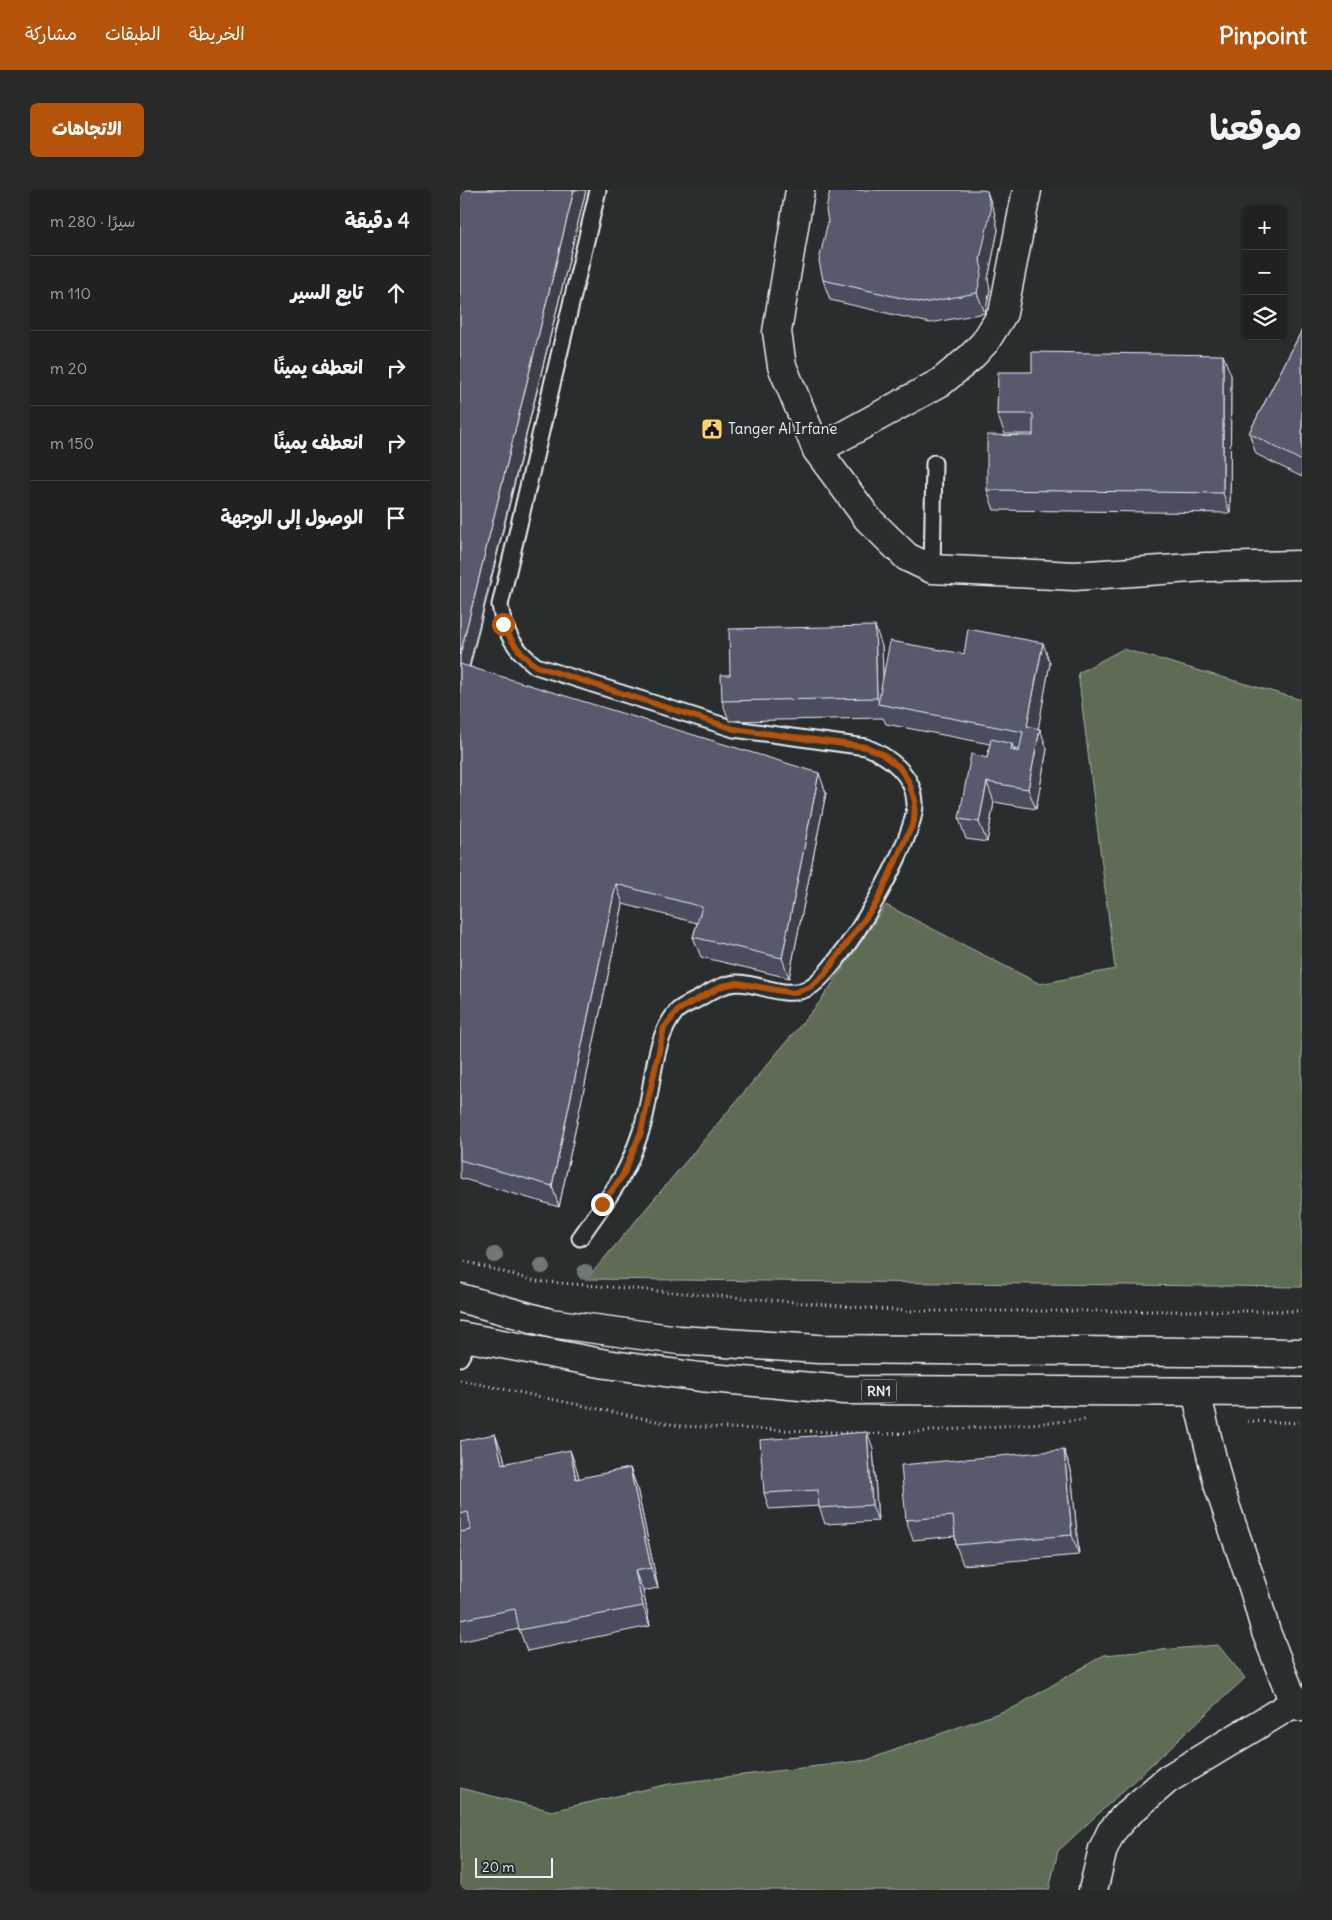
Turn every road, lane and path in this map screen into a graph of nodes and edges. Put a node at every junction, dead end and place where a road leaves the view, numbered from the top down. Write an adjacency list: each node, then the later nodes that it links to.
1 (598, 190): 8 (lane)
2 (800, 190): 4 (main road)
3 (1026, 190): 4 (main road)
4 (818, 450): 7 (main road)
5 (934, 463): 7 (lane)
6 (1302, 565): 7 (main road)
7 (932, 569)
8 (580, 1238)
9 (460, 1260): 11 (path)
10 (460, 1298): 13 (main road)
11 (1302, 1311)
12 (464, 1344): 14 (main road, RN1)
13 (1302, 1353)
14 (1196, 1392): 15 (main road, RN1); 16 (main road)
15 (1302, 1392)
16 (1298, 1705): 17 (main road)
17 (1093, 1890)

